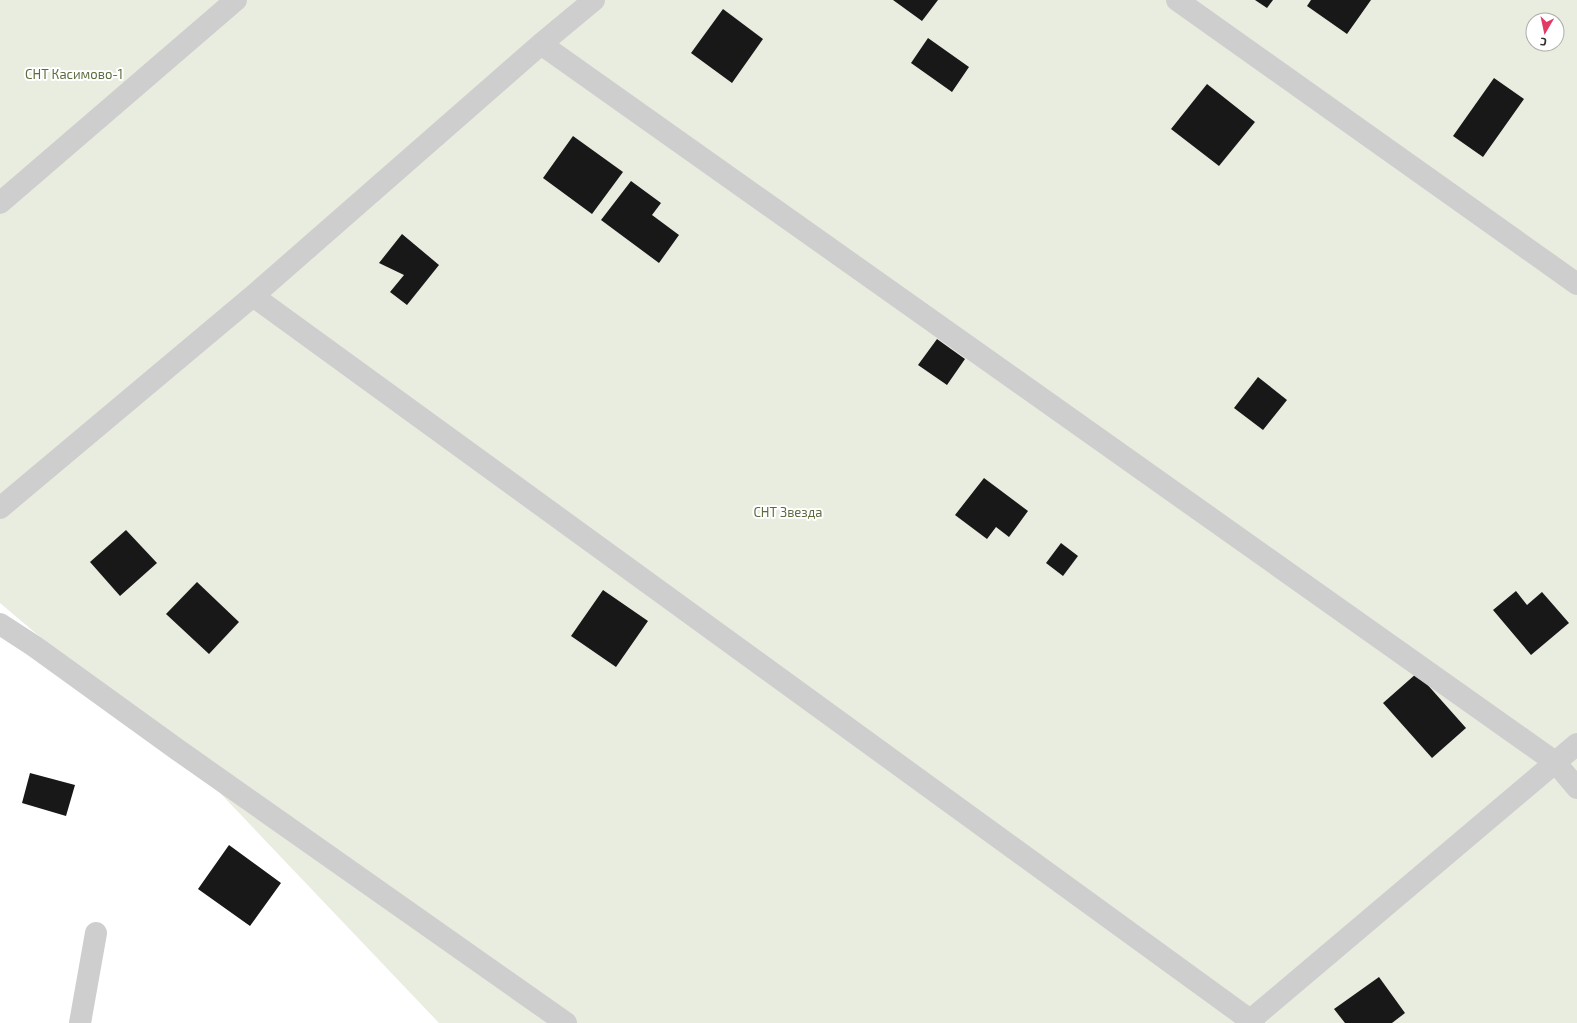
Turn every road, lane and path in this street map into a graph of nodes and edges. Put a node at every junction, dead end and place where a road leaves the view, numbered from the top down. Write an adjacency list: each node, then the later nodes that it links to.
1 (236, 0): 5 (street)
2 (594, 0): 4 (street)
3 (1177, 0): 6 (street)
4 (541, 44): 7 (street); 11 (street)
5 (0, 203)
6 (1577, 284)
7 (253, 296): 8 (street); 14 (street)
8 (0, 508)
9 (0, 624): 16 (street)
10 (1577, 744): 11 (street)
11 (1555, 762): 12 (street); 14 (street)
12 (1577, 788)
13 (96, 933): 15 (street)
14 (1251, 1022)
15 (80, 1023)
16 (566, 1023)

